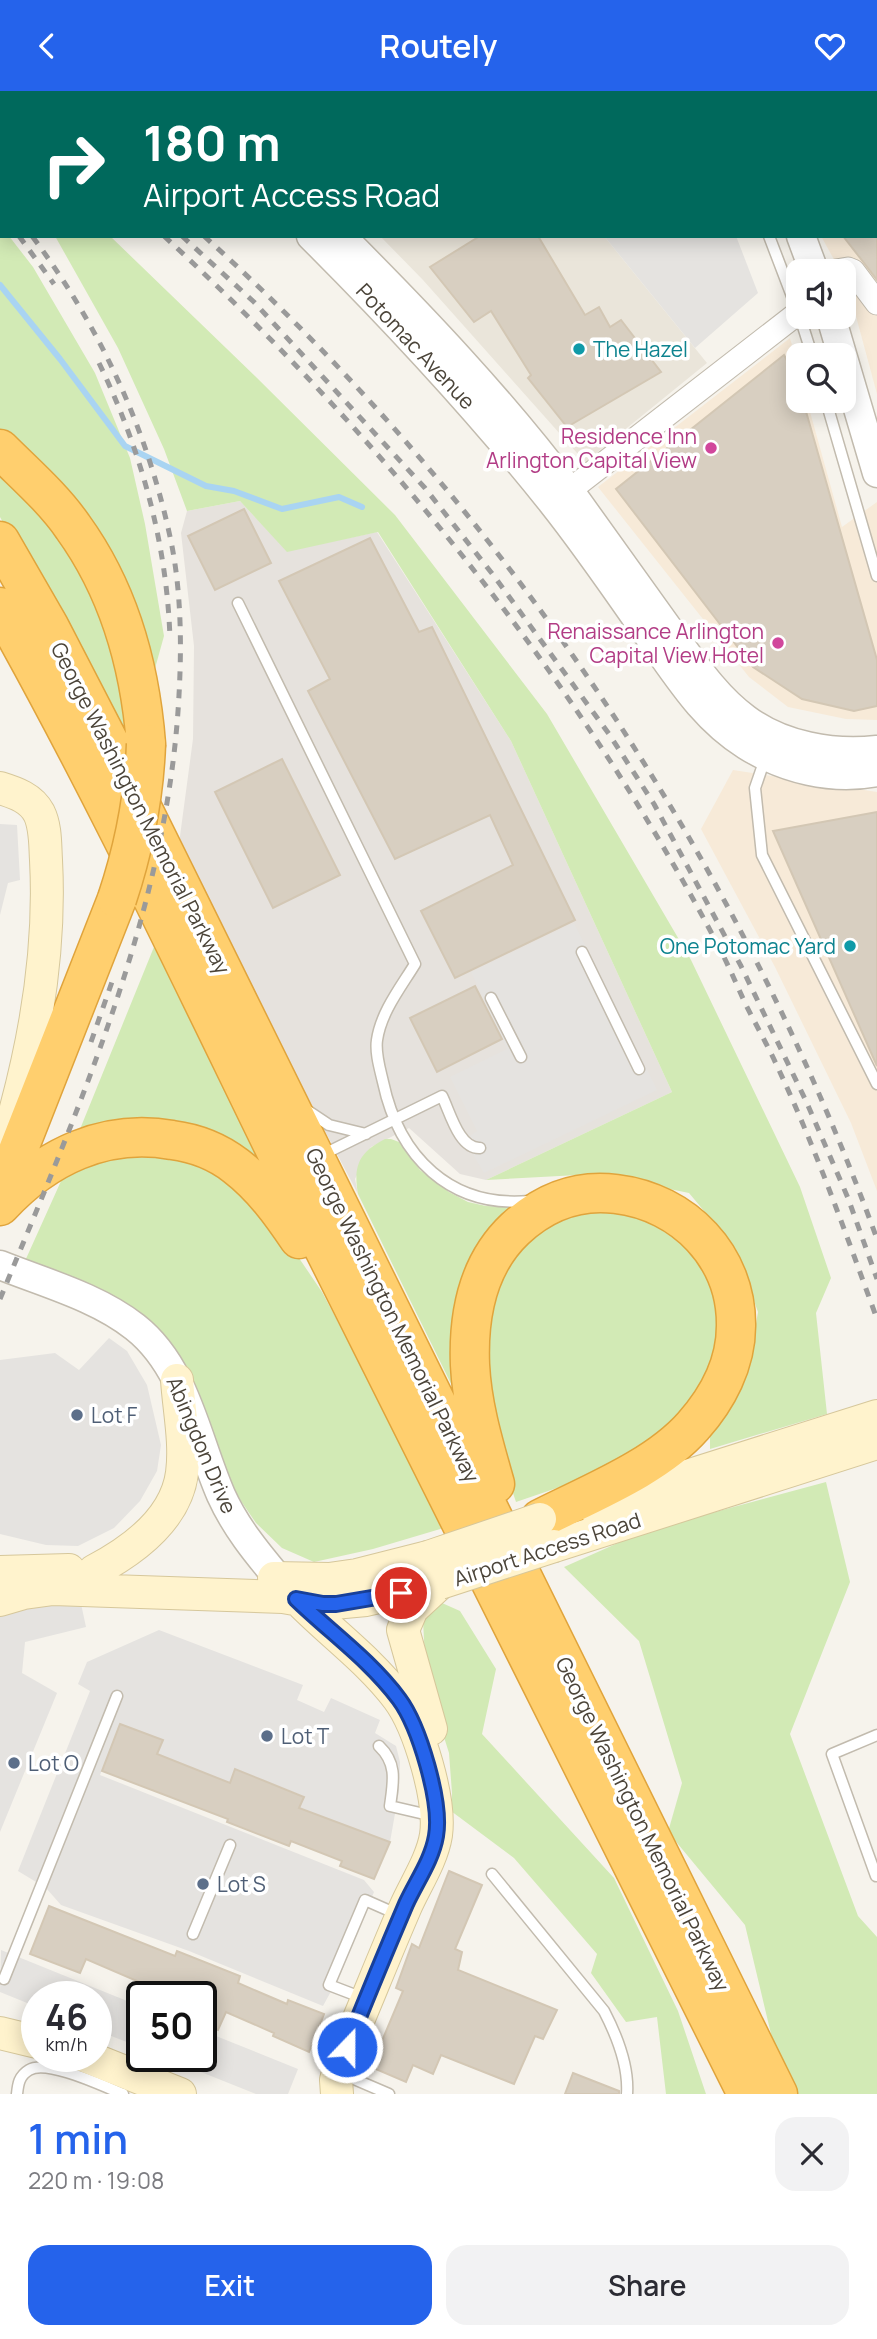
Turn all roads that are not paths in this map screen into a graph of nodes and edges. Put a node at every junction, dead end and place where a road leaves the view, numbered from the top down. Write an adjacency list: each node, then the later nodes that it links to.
1 (313, 238): 14 (street, Potomac Avenue)
2 (343, 238): 14 (street, Potomac Avenue)
3 (770, 238): 7 (lane)
4 (802, 238): 5 (street)
5 (810, 259)
6 (856, 275): 8 (street)
7 (786, 280)
8 (877, 303)
9 (786, 324): 14 (street)
10 (835, 329): 13 (street)
11 (829, 413): 16 (lane)
12 (0, 449): 34 (highway, bridge)
13 (877, 473)
14 (561, 497): 19 (street, Potomac Avenue)
15 (0, 541): 28 (highway, George Washington Memorial Parkway)
16 (877, 576)
17 (238, 603): 29 (lane)
18 (0, 607): 33 (highway, George Washington Memorial Parkway)
19 (771, 746): 20 (street, Potomac Avenue); 21 (street, Potomac Avenue); 27 (lane)
20 (877, 750)
21 (877, 772)
22 (0, 788): 32 (main road)
23 (582, 952): 26 (lane)
24 (491, 998): 25 (lane)
25 (521, 1057)
26 (639, 1069)
27 (877, 1084)
28 (283, 1092): 30 (lane); 33 (highway, George Washington Memorial Parkway)
29 (394, 1120): 30 (lane); 31 (lane); 35 (lane)
30 (366, 1134): 33 (lane)
31 (480, 1148)
32 (0, 1160)
33 (299, 1161): 38 (highway, George Washington Memorial Parkway); 54 (highway, George Washington Memorial Parkway)
34 (0, 1189)
35 (564, 1198): 44 (highway); 54 (highway)
36 (0, 1206): 38 (highway)
37 (0, 1265): 39 (street, Abingdon Drive)
38 (379, 1360): 77 (highway, George Washington Memorial Parkway)
39 (177, 1380): 42 (main road); 50 (street, Abingdon Drive)
40 (877, 1416): 43 (main road, Airport Access Road)
41 (877, 1443): 43 (main road, Airport Access Road)
42 (182, 1444): 46 (main road); 48 (main road)
43 (758, 1468): 44 (main road, Airport Access Road)
44 (547, 1533): 47 (main road, Airport Access Road, bridge)
45 (0, 1552): 46 (main road)
46 (38, 1570): 48 (main road, Airport Access Road); 49 (main road, Airport Access Road)
47 (434, 1570): 50 (main road, Airport Access Road); 51 (main road, Airport Access Road); 60 (main road)
48 (94, 1571): 50 (main road, Airport Access Road)
49 (0, 1572)
50 (287, 1588): 51 (main road, Airport Access Road); 52 (main road, Airport Access Road); 55 (main road, Abingdon Drive)
51 (401, 1593): 56 (main road)
52 (239, 1596): 53 (main road, Airport Access Road); 55 (main road)
53 (0, 1600)
54 (535, 1604): 78 (highway, George Washington Memorial Parkway)
55 (336, 1636): 56 (main road, Abingdon Drive)
56 (378, 1674): 60 (main road, Abingdon Drive)
57 (117, 1696): 66 (lane)
58 (877, 1735): 63 (lane)
59 (379, 1746): 60 (lane)
60 (435, 1808): 64 (main road, Abingdon Drive)
61 (230, 1845): 65 (lane)
62 (492, 1874): 76 (lane)
63 (876, 1876)
64 (401, 1916): 67 (main road, Abingdon Drive); 67 (lane)
65 (192, 1934)
66 (4, 1979)
67 (366, 1999): 71 (main road, Abingdon Drive)
68 (0, 2033): 69 (main road)
69 (21, 2038)
70 (112, 2067): 74 (main road)
71 (334, 2087): 75 (lane)
72 (17, 2094): 73 (lane)
73 (123, 2094)
74 (180, 2094)
75 (389, 2094)
76 (627, 2094)
77 (747, 2094)
78 (778, 2094)

